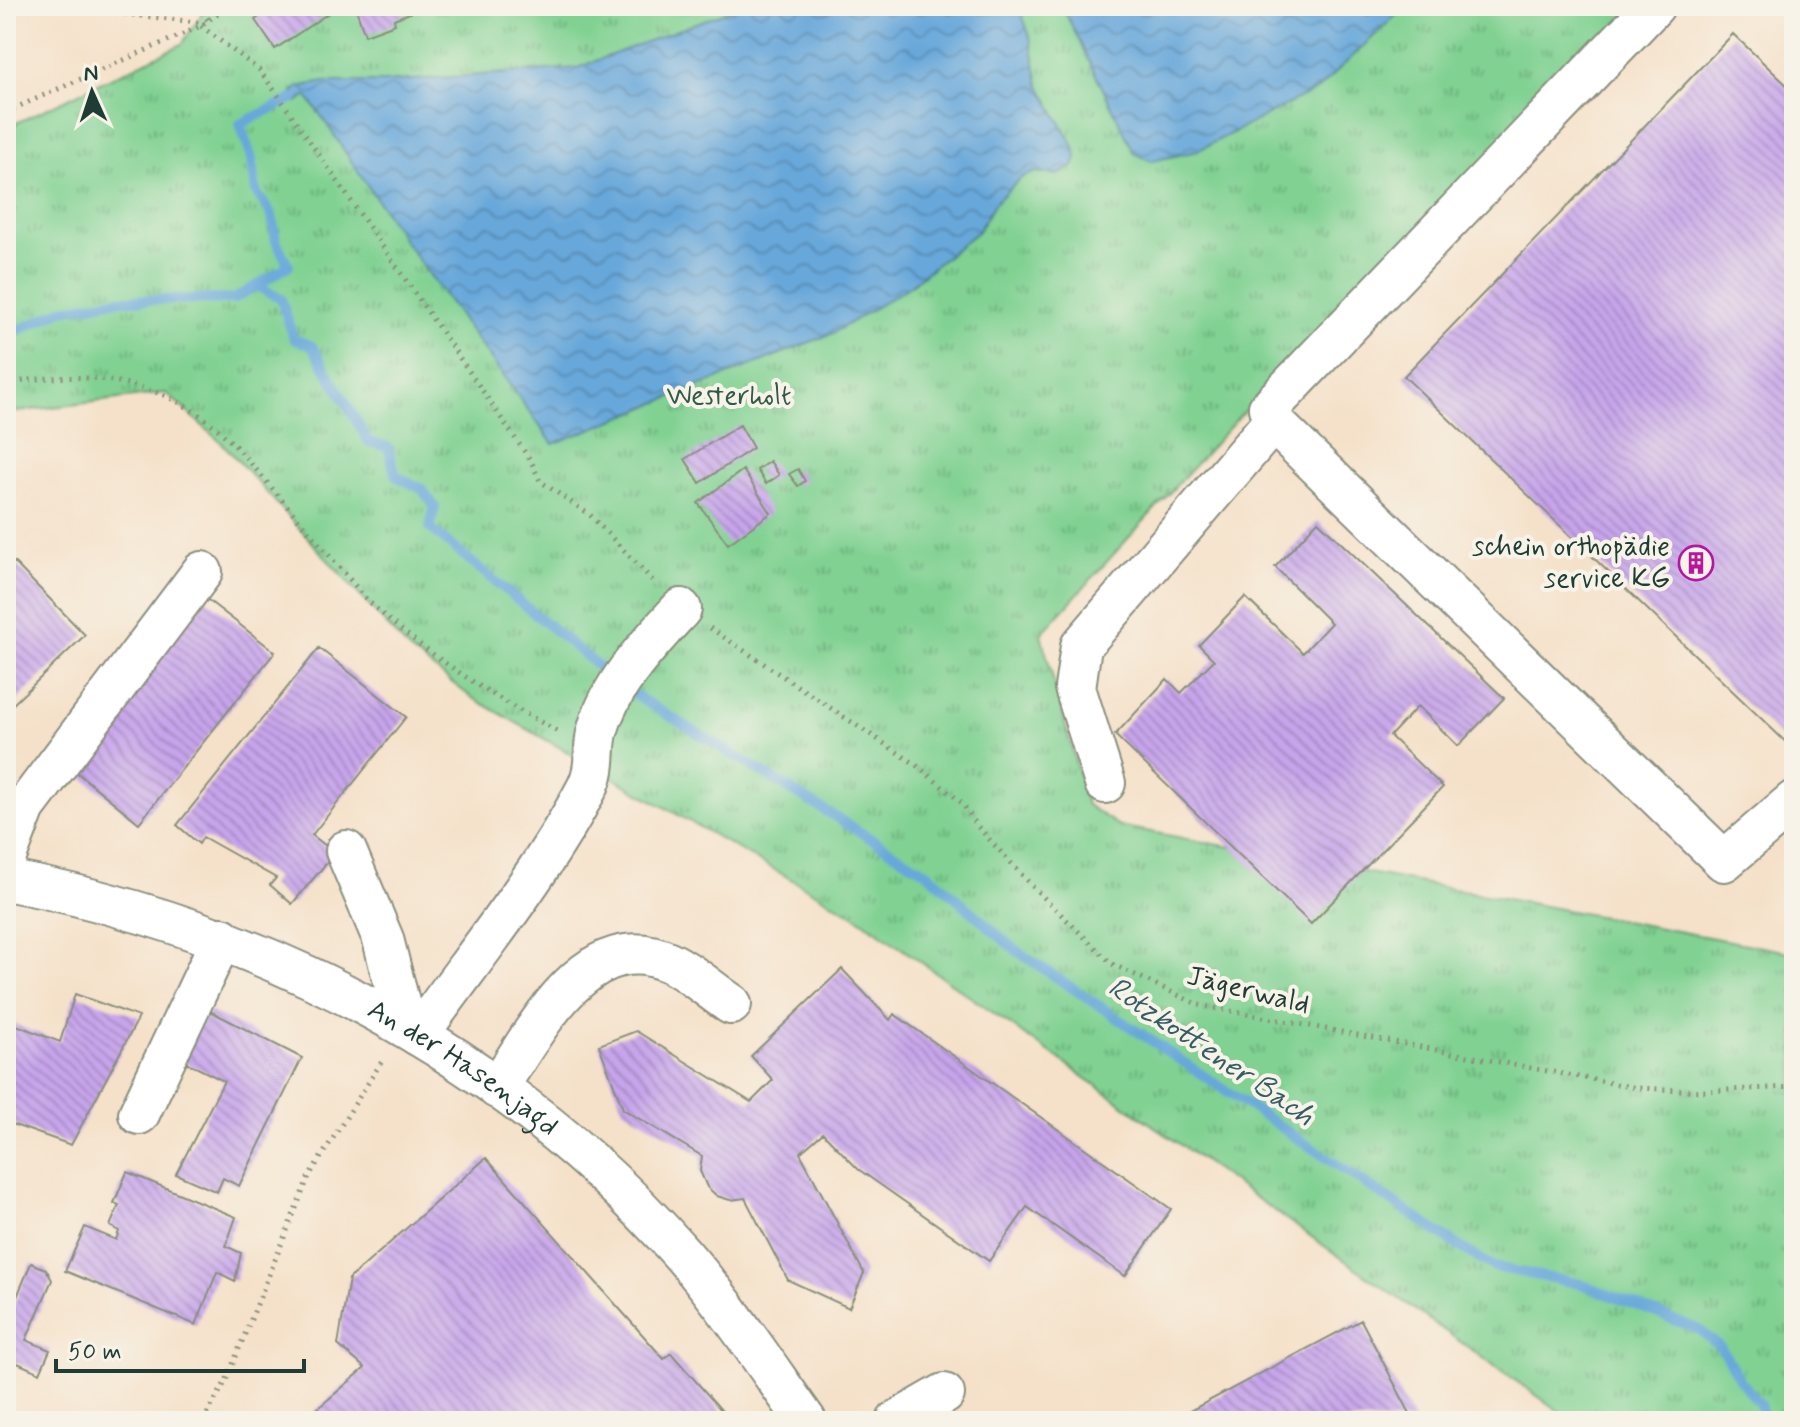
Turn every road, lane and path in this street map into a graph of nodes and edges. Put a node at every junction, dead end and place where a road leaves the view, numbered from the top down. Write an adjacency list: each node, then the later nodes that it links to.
1 (53, 6): 5 (path)
2 (196, 6): 5 (path, Jägerwald)
3 (227, 6): 5 (path)
4 (1654, 6): 8 (street)
5 (205, 23): 6 (path); 10 (path, Jägerwald)
6 (6, 112)
7 (6, 384): 11 (path)
8 (1273, 422): 12 (street); 13 (street)
9 (202, 572): 15 (street)
10 (681, 609): 11 (street); 20 (path, Jägerwald)
11 (598, 752): 19 (street)
12 (1105, 783)
13 (1794, 801)
14 (346, 851): 19 (street)
15 (6, 857)
16 (6, 880): 17 (street, An der Hasenjagd)
17 (222, 938): 19 (street, An der Hasenjagd); 22 (street)
18 (731, 1004): 21 (street)
19 (411, 1030): 21 (street, An der Hasenjagd); 24 (path)
20 (1794, 1087)
21 (497, 1088): 25 (street, An der Hasenjagd)
22 (139, 1114)
23 (944, 1394): 26 (street)
24 (203, 1421)
25 (806, 1421)
26 (897, 1421)

